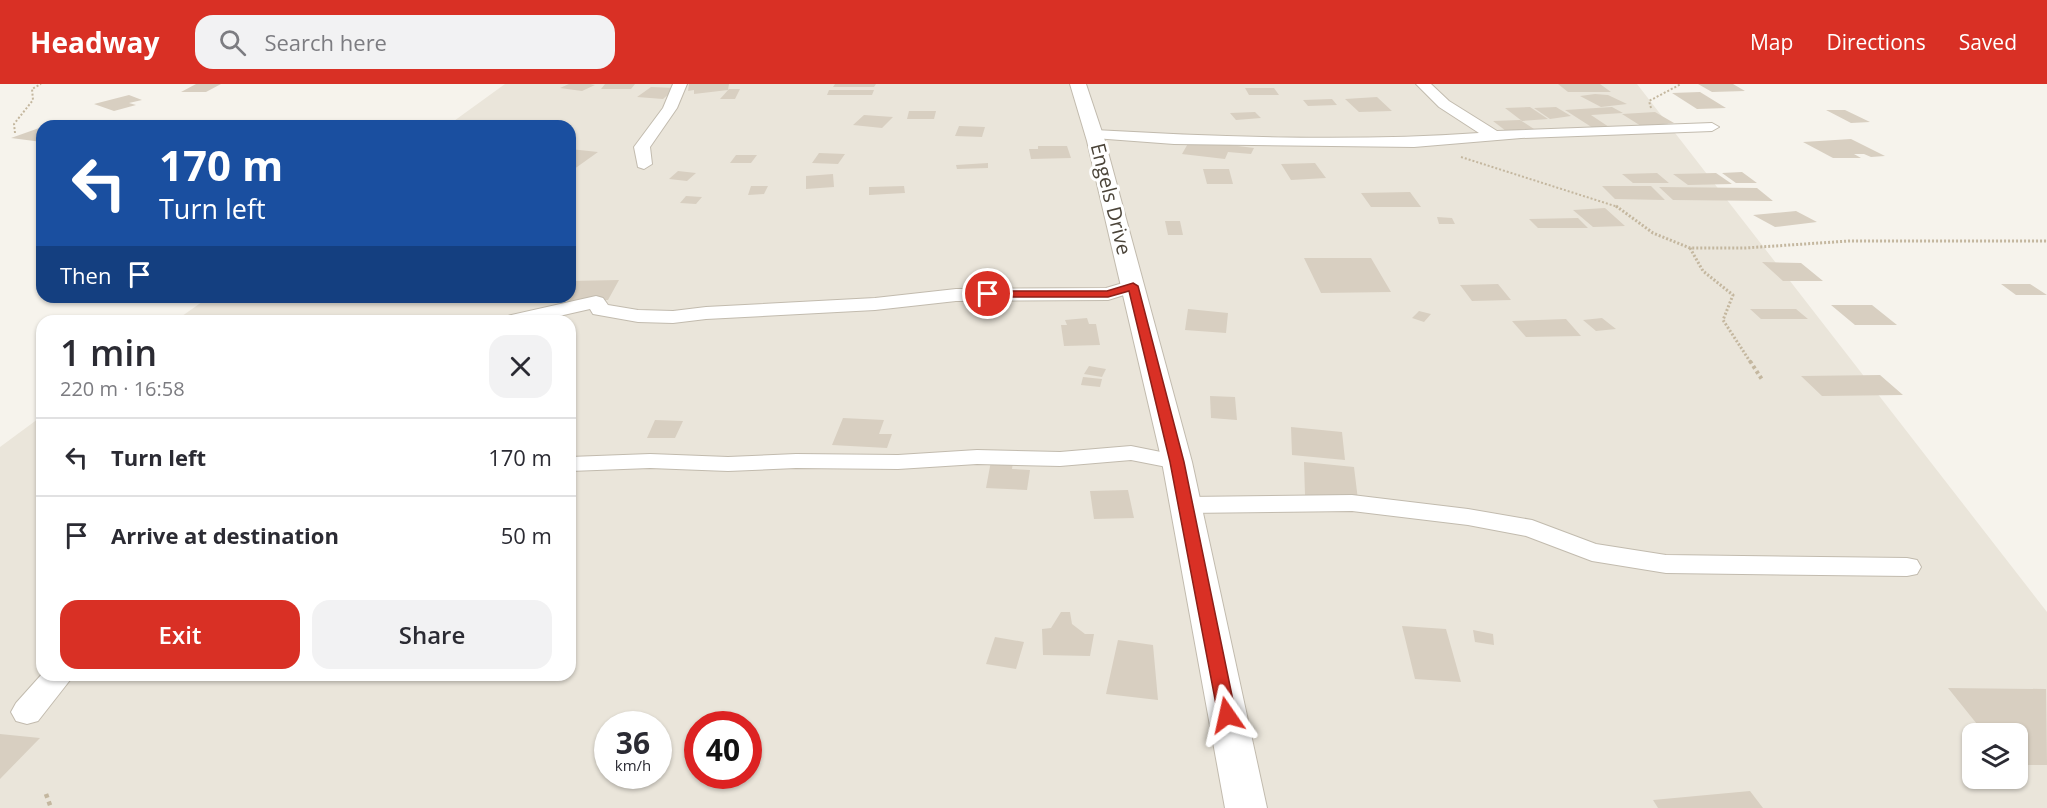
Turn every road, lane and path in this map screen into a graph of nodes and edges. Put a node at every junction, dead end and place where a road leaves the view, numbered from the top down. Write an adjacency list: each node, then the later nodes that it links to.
1 (41, 84): 8 (path)
2 (680, 84): 12 (street)
3 (1078, 84): 9 (street, Engels Drive)
4 (1423, 84): 10 (street)
5 (1682, 84): 6 (path)
6 (1651, 108)
7 (1712, 127): 10 (street)
8 (15, 133)
9 (1094, 134): 11 (street); 15 (street, Engels Drive)
10 (1494, 136): 11 (street)
11 (1414, 142): 14 (path)
12 (644, 164)
13 (2047, 241): 14 (path)
14 (1690, 248): 17 (path)
15 (1133, 286): 16 (street); 18 (street, Engels Drive)
16 (537, 315)
17 (1763, 381)
18 (1177, 462): 19 (street); 20 (street, Engels Drive)
19 (576, 464)
20 (1186, 504): 21 (street); 26 (street, Engels Drive)
21 (1907, 567)
22 (54, 681): 23 (street)
23 (27, 712)
24 (46, 794): 25 (path)
25 (51, 808)
26 (1246, 808)

